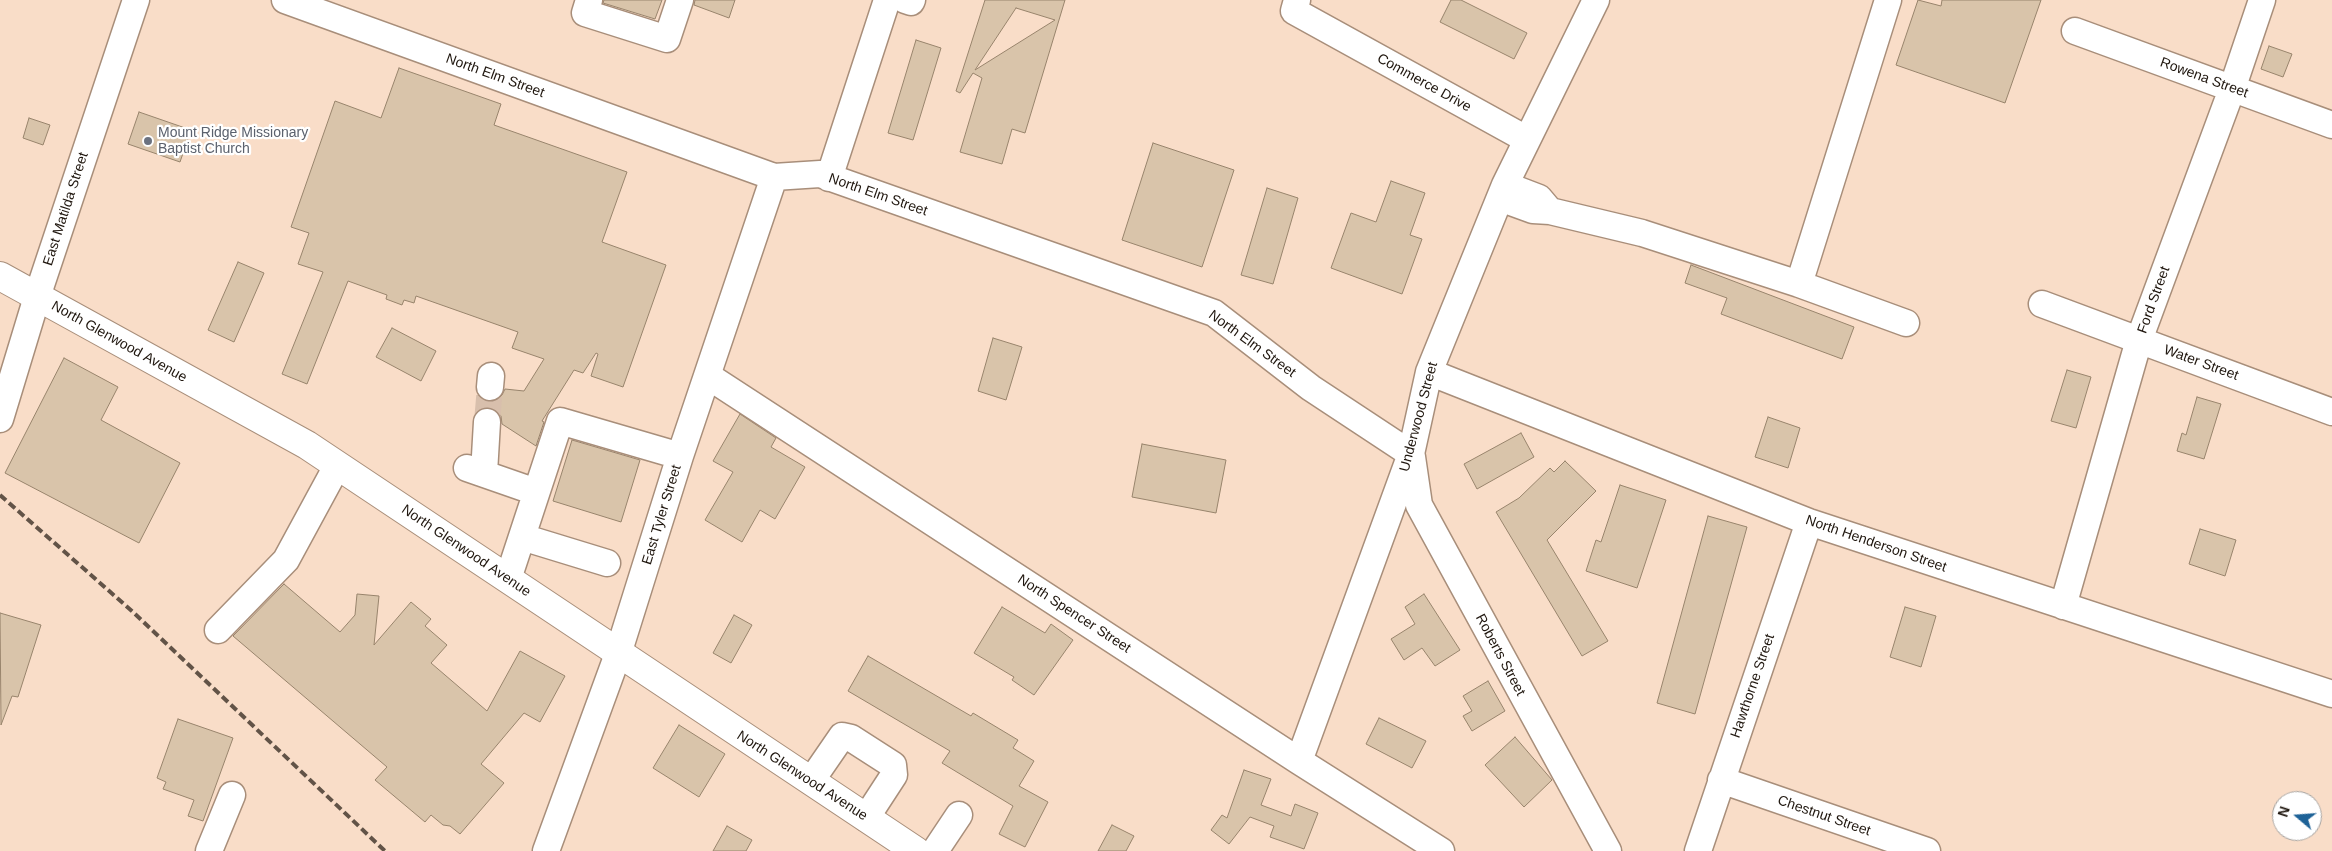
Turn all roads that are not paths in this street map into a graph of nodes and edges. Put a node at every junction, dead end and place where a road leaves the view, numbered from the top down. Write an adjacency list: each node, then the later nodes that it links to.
1 (136, 0): 21 (street, East Matilda Street)
2 (285, 0): 16 (street, North Elm Street)
3 (589, 0): 4 (street)
4 (680, 0)
5 (887, 0): 17 (street)
6 (905, 0): 7 (street)
7 (912, 0)
8 (1297, 0): 15 (street, Commerce Drive)
9 (1596, 0): 15 (street, Underwood Street)
10 (1888, 0): 20 (street)
11 (2262, 0): 13 (street, Ford Street)
12 (2075, 31): 13 (street, Rowena Street)
13 (2232, 89): 14 (street, Rowena Street); 24 (street, Ford Street)
14 (2332, 125)
15 (1526, 139): 18 (street, Underwood Street)
16 (774, 177): 17 (street, North Elm Street); 26 (street, East Tyler Street)
17 (829, 178): 30 (street, North Elm Street)
18 (1502, 191): 20 (street); 25 (street, Underwood Street)
19 (0, 276): 21 (main road, North Glenwood Avenue)
20 (1799, 284): 23 (street)
21 (37, 297): 28 (street, East Matilda Street); 32 (main road, North Glenwood Avenue)
22 (2042, 304): 24 (street, Water Street)
23 (1906, 323)
24 (2139, 340): 27 (street, Water Street); 38 (street, Ford Street)
25 (1428, 372): 30 (street, Underwood Street); 34 (street, North Henderson Street)
26 (708, 376): 31 (street, East Tyler Street); 42 (street, North Spencer Street)
27 (2332, 412)
28 (0, 420)
29 (487, 422): 33 (street)
30 (1411, 454): 42 (street, Underwood Street); 53 (street, Roberts Street)
31 (680, 456): 33 (street); 40 (street, East Tyler Street)
32 (337, 466): 37 (main road, North Glenwood Avenue); 39 (street)
33 (536, 492): 35 (street)
34 (1809, 522): 38 (street, North Henderson Street); 43 (street, Hawthorne Street)
35 (522, 538): 36 (street); 37 (street)
36 (607, 564)
37 (508, 579): 40 (main road, North Glenwood Avenue)
38 (2063, 606): 41 (street, North Henderson Street)
39 (218, 630)
40 (618, 654): 44 (main road, North Glenwood Avenue); 49 (street, East Tyler Street)
41 (2332, 694)
42 (1299, 761): 52 (street, North Spencer Street)
43 (1721, 780): 54 (street, Hawthorne Street); 55 (street, Chestnut Street)
44 (811, 781): 47 (main road, North Glenwood Avenue); 47 (street)
45 (232, 795): 48 (street)
46 (959, 815): 51 (street)
47 (866, 818): 50 (main road, North Glenwood Avenue)
48 (209, 851)
49 (546, 851)
50 (916, 851)
51 (935, 851)
52 (1441, 851)
53 (1608, 851)
54 (1698, 851)
55 (1927, 851)

